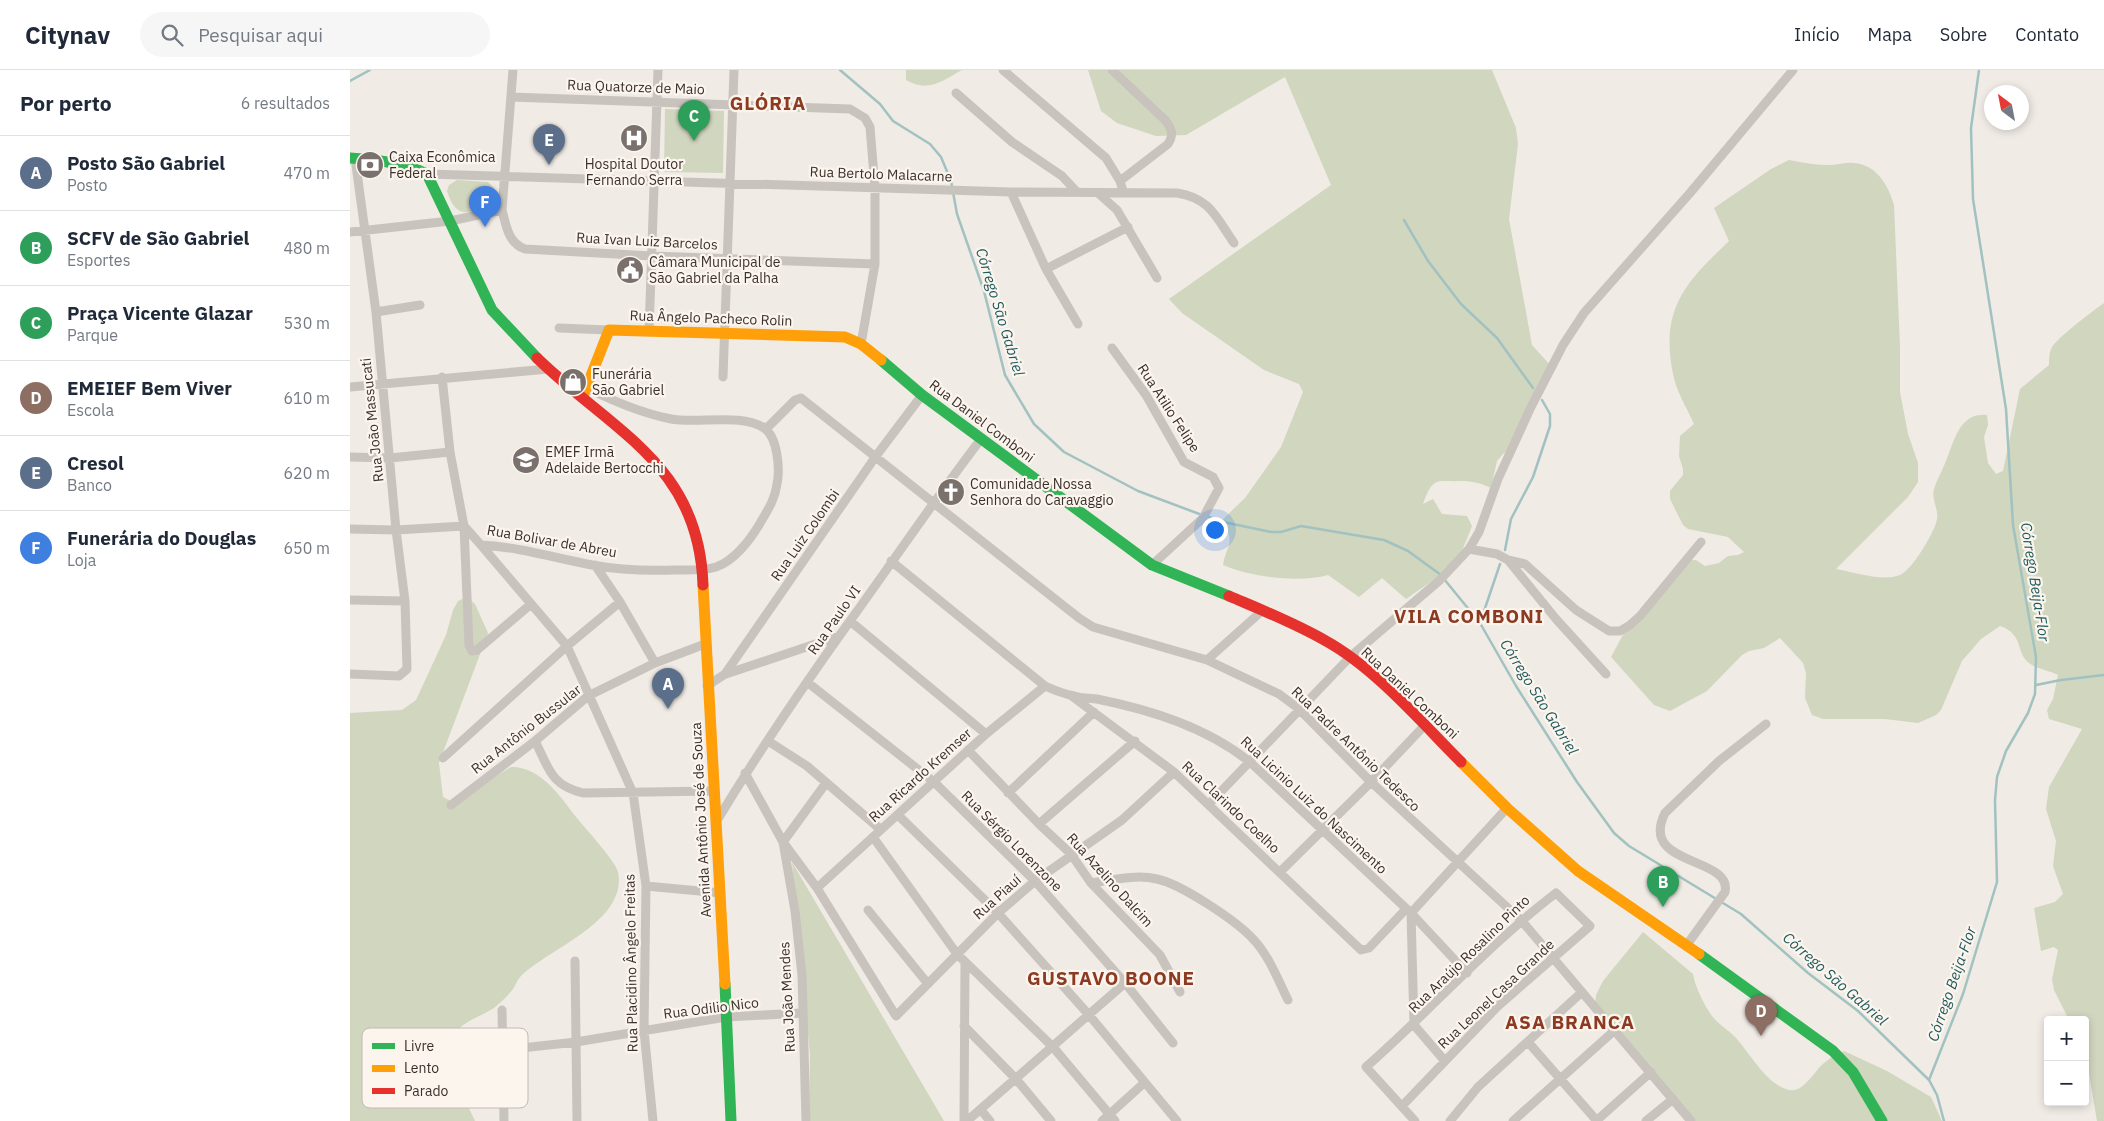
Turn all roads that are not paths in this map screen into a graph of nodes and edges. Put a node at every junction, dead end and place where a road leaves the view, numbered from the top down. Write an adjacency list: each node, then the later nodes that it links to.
1 (513, 70): 8 (street)
2 (658, 70): 9 (street)
3 (734, 70): 10 (street)
4 (1003, 70): 15 (street)
5 (1112, 70): 15 (street)
6 (1792, 70): 61 (street)
7 (956, 93): 18 (street)
8 (512, 97): 9 (street, Rua Quatorze de Maio); 13 (street)
9 (656, 102): 10 (street, Rua Quatorze de Maio); 14 (street)
10 (732, 104): 16 (street); 17 (street, Rua Quatorze de Maio)
11 (352, 156): 12 (street); 25 (street, Rua João Massucati)
12 (427, 174): 13 (street, Rua Bertolo Malacarne); 23 (street, Avenida Antônio José de Souza)
13 (504, 177): 14 (street, Rua Bertolo Malacarne); 22 (street)
14 (655, 179): 16 (street, Rua Bertolo Malacarne); 28 (street)
15 (1120, 181): 19 (street)
16 (730, 182): 17 (street, Rua Bertolo Malacarne); 29 (street)
17 (875, 188): 20 (street, Rua Bertolo Malacarne); 30 (street)
18 (1076, 191): 20 (street, Rua Bertolo Malacarne); 21 (street, Rua Bertolo Malacarne)
19 (1123, 191): 21 (street, Rua Bertolo Malacarne); 27 (street, Rua Bertolo Malacarne)
20 (1012, 192): 31 (street)
21 (1098, 193): 24 (street)
22 (502, 210): 23 (street); 28 (street, Rua Ivan Luiz Barcelos)
23 (450, 221): 25 (street); 42 (street, Avenida Antônio José de Souza)
24 (1128, 227): 31 (street); 32 (street)
25 (365, 230): 26 (street); 34 (street, Rua João Massucati)
26 (350, 232)
27 (1234, 242)
28 (652, 256): 29 (street, Rua Ivan Luiz Barcelos); 38 (street)
29 (728, 258): 30 (street, Rua Ivan Luiz Barcelos); 39 (street)
30 (875, 264): 40 (street)
31 (1046, 269): 35 (street)
32 (1157, 278)
33 (420, 305): 34 (street)
34 (376, 312): 45 (street, Rua João Massucati)
35 (1078, 324)
36 (559, 328): 37 (street, Rua Ângelo Pacheco Rolin)
37 (610, 330): 38 (street, Rua Ângelo Pacheco Rolin); 47 (street)
38 (649, 332): 39 (street, Rua Ângelo Pacheco Rolin)
39 (725, 333): 40 (street, Rua Ângelo Pacheco Rolin); 44 (street)
40 (862, 344): 48 (street, Rua Daniel Comboni)
41 (1112, 348): 64 (street, Rua Atilio Felipe)
42 (548, 369): 43 (street); 47 (street, Avenida Antônio José de Souza)
43 (442, 377): 45 (street); 51 (street)
44 (723, 377)
45 (381, 383): 46 (street); 54 (street, Rua João Massucati)
46 (350, 387)
47 (584, 392): 49 (street); 66 (street, Avenida Antônio José de Souza)
48 (922, 395): 50 (street, Rua Daniel Comboni); 52 (street, Rua Luiz Colombi)
49 (766, 429): 52 (street, Rua Padre Antônio Tedesco); 66 (street, Rua Bolivar de Abreu)
50 (980, 439): 55 (street, Rua Paulo VI); 64 (street, Rua Daniel Comboni)
51 (450, 452): 54 (street); 56 (street)
52 (876, 456): 55 (street, Rua Padre Antônio Tedesco); 80 (street, Rua Luiz Colombi)
53 (350, 457): 54 (street)
54 (390, 458): 58 (street, Rua João Massucati)
55 (932, 503): 63 (street, Rua Paulo VI); 77 (street, Rua Padre Antônio Tedesco)
56 (464, 526): 58 (street); 60 (street, Rua Bolivar de Abreu); 70 (street)
57 (350, 529): 58 (street)
58 (396, 530): 68 (street, Rua João Massucati)
59 (1701, 542): 62 (street)
60 (481, 545): 65 (street, Rua Bolivar de Abreu); 70 (street, Rua Placidino Ângelo Freitas)
61 (1469, 549): 62 (street); 76 (street)
62 (1508, 560): 81 (street)
63 (891, 561): 72 (street, Rua Paulo VI); 84 (street, Rua Licinio Luiz do Nascimento)
64 (1152, 565): 71 (street, Rua Daniel Comboni)
65 (595, 566): 66 (street, Rua Bolivar de Abreu); 69 (street)
66 (702, 569): 74 (street, Avenida Antônio José de Souza)
67 (350, 600): 68 (street)
68 (405, 601): 79 (street, Rua João Massucati)
69 (620, 602): 75 (street); 78 (street)
70 (531, 604): 75 (street, Rua Placidino Ângelo Freitas)
71 (1263, 610): 76 (street, Rua Daniel Comboni); 77 (street)
72 (850, 621): 73 (street, Rua Paulo VI); 91 (street)
73 (839, 636): 80 (street); 82 (street, Rua Paulo VI)
74 (705, 644): 78 (street, Rua Antônio Bussular); 83 (street, Avenida Antônio José de Souza)
75 (567, 646): 85 (street, Rua Placidino Ângelo Freitas); 96 (street)
76 (1350, 657): 87 (street); 89 (street, Rua Daniel Comboni)
77 (1207, 660): 87 (street, Rua Padre Antônio Tedesco)
78 (655, 663): 85 (street, Rua Antônio Bussular)
79 (350, 674)
80 (725, 674): 83 (street, Rua Luiz Colombi)
81 (1606, 674)
82 (807, 682): 93 (street, Rua Paulo VI); 100 (street, Rua Sérgio Lorenzone)
83 (707, 686): 103 (street, Avenida Antônio José de Souza)
84 (1045, 686): 86 (street, Rua Licinio Luiz do Nascimento); 91 (street, Rua Ricardo Kremser)
85 (588, 696): 92 (street, Rua Antônio Bussular); 105 (street, Rua Placidino Ângelo Freitas)
86 (1073, 696): 88 (street, Rua Clarindo Coelho); 97 (street, Rua Licinio Luiz do Nascimento)
87 (1299, 709): 97 (street); 101 (street, Rua Padre Antônio Tedesco)
88 (1094, 712): 94 (street, Rua Clarindo Coelho); 104 (street)
89 (1425, 724): 101 (street); 108 (street, Rua Daniel Comboni)
90 (1766, 724): 129 (street)
91 (986, 734): 95 (street, Rua Ricardo Kremser)
92 (535, 740): 105 (street); 107 (street, Rua Antônio Bussular)
93 (768, 741): 99 (street, Rua Paulo VI); 102 (street)
94 (1135, 741): 98 (street, Rua Clarindo Coelho); 111 (street)
95 (968, 750): 100 (street, Rua Ricardo Kremser); 104 (street, Rua Azelino Dalcim)
96 (443, 758)
97 (1250, 762): 106 (street); 113 (street, Rua Licinio Luiz do Nascimento)
98 (1174, 772): 106 (street, Rua Clarindo Coelho); 116 (street, Rua Piauí)
99 (746, 773): 110 (street, Rua Paulo VI); 115 (street, Rua João Mendes)
100 (934, 782): 109 (street, Rua Ricardo Kremser); 119 (street, Rua Sérgio Lorenzone)
101 (1371, 782): 113 (street); 117 (street, Rua Padre Antônio Tedesco)
102 (826, 783): 112 (street); 115 (street)
103 (713, 790): 105 (street); 110 (street, Avenida Antônio José de Souza)
104 (1008, 792): 111 (street, Rua Azelino Dalcim)
105 (634, 793): 121 (street, Rua Placidino Ângelo Freitas)
106 (1209, 804): 118 (street, Rua Clarindo Coelho)
107 (451, 805)
108 (1507, 808): 117 (street); 129 (street, Rua Daniel Comboni)
109 (898, 815): 112 (street, Rua Ricardo Kremser); 126 (street)
110 (717, 821): 123 (street, Avenida Antônio José de Souza)
111 (1038, 824): 116 (street, Rua Azelino Dalcim)
112 (880, 829): 114 (street, Rua Ricardo Kremser)
113 (1321, 830): 118 (street); 125 (street, Rua Licinio Luiz do Nascimento)
114 (873, 837): 122 (street, Rua Ricardo Kremser); 130 (street)
115 (783, 842): 122 (street, Rua João Mendes); 141 (street, Rua João Mendes)
116 (1072, 854): 119 (street, Rua Piauí); 120 (street, Rua Azelino Dalcim)
117 (1457, 862): 125 (street); 127 (street, Rua Padre Antônio Tedesco)
118 (1280, 872): 125 (street, Rua Clarindo Coelho)
119 (1035, 881): 126 (street, Rua Piauí); 135 (street, Rua Sérgio Lorenzone)
120 (1091, 882): 137 (street, Rua Azelino Dalcim); 139 (street)
121 (646, 886): 123 (street); 149 (street, Rua Placidino Ângelo Freitas)
122 (818, 888): 143 (street, Rua João Mendes)
123 (720, 893): 144 (street, Avenida Antônio José de Souza)
124 (868, 910): 136 (street)
125 (1409, 911): 134 (street, Rua Licinio Luiz do Nascimento); 145 (street)
126 (998, 912): 130 (street, Rua Piauí); 142 (street)
127 (1521, 920): 128 (street, Rua Araújo Rosalino Pinto); 131 (street, Rua Padre Antônio Tedesco); 134 (street, Rua Araújo Rosalino Pinto)
128 (1590, 926): 131 (street, Rua Leonel Casa Grande)
129 (1686, 946): 181 (street, Rua Daniel Comboni)
130 (957, 954): 133 (street); 136 (street, Rua Piauí)
131 (1554, 958): 138 (street, Rua Padre Antônio Tedesco); 155 (street, Rua Leonel Casa Grande)
132 (574, 961): 150 (street)
133 (965, 962): 146 (street); 154 (street)
134 (1467, 973): 145 (street, Rua Araújo Rosalino Pinto)
135 (1125, 983): 142 (street); 152 (street, Rua Sérgio Lorenzone)
136 (928, 984): 143 (street, Rua Piauí)
137 (1180, 992)
138 (1582, 992): 148 (street, Rua Padre Antônio Tedesco); 151 (street)
139 (1288, 1000)
140 (502, 1010): 147 (street)
141 (803, 1013): 144 (street, Rua Odilio Nico); 169 (street, Rua João Mendes)
142 (1089, 1015): 154 (street); 159 (street)
143 (896, 1016)
144 (726, 1017): 149 (street, Rua Odilio Nico); 168 (street, Avenida Antônio José de Souza)
145 (1414, 1025): 155 (street); 161 (street, Rua Araújo Rosalino Pinto)
146 (964, 1026): 157 (street); 170 (street)
147 (503, 1028)
148 (1615, 1030): 156 (street, Rua Padre Antônio Tedesco); 158 (street)
149 (644, 1031): 150 (street, Rua Odilio Nico); 167 (street, Rua Placidino Ângelo Freitas)
150 (576, 1042): 153 (street, Rua Odilio Nico); 166 (street)
151 (1528, 1042): 158 (street); 176 (street)
152 (1173, 1043)
153 (528, 1047)
154 (1053, 1047): 157 (street); 164 (street)
155 (1444, 1060): 161 (street, Rua Leonel Casa Grande)
156 (1651, 1072): 160 (street, Rua Padre Antônio Tedesco); 178 (street)
157 (1016, 1079): 163 (street); 172 (street)
158 (1560, 1079): 177 (street); 178 (street)
159 (1144, 1084): 164 (street); 174 (street)
160 (1673, 1099): 179 (street); 180 (street, Rua Padre Antônio Tedesco)
161 (1402, 1106): 175 (street)
162 (504, 1108): 165 (street)
163 (981, 1110): 170 (street); 171 (street)
164 (1112, 1117): 173 (street)
165 (504, 1121)
166 (577, 1121)
167 (653, 1121)
168 (731, 1121)
169 (806, 1121)
170 (965, 1121)
171 (990, 1121)
172 (1051, 1121)
173 (1102, 1121)
174 (1177, 1121)
175 (1415, 1121)
176 (1450, 1121)
177 (1513, 1121)
178 (1597, 1121)
179 (1646, 1121)
180 (1691, 1121)
181 (1882, 1121)

